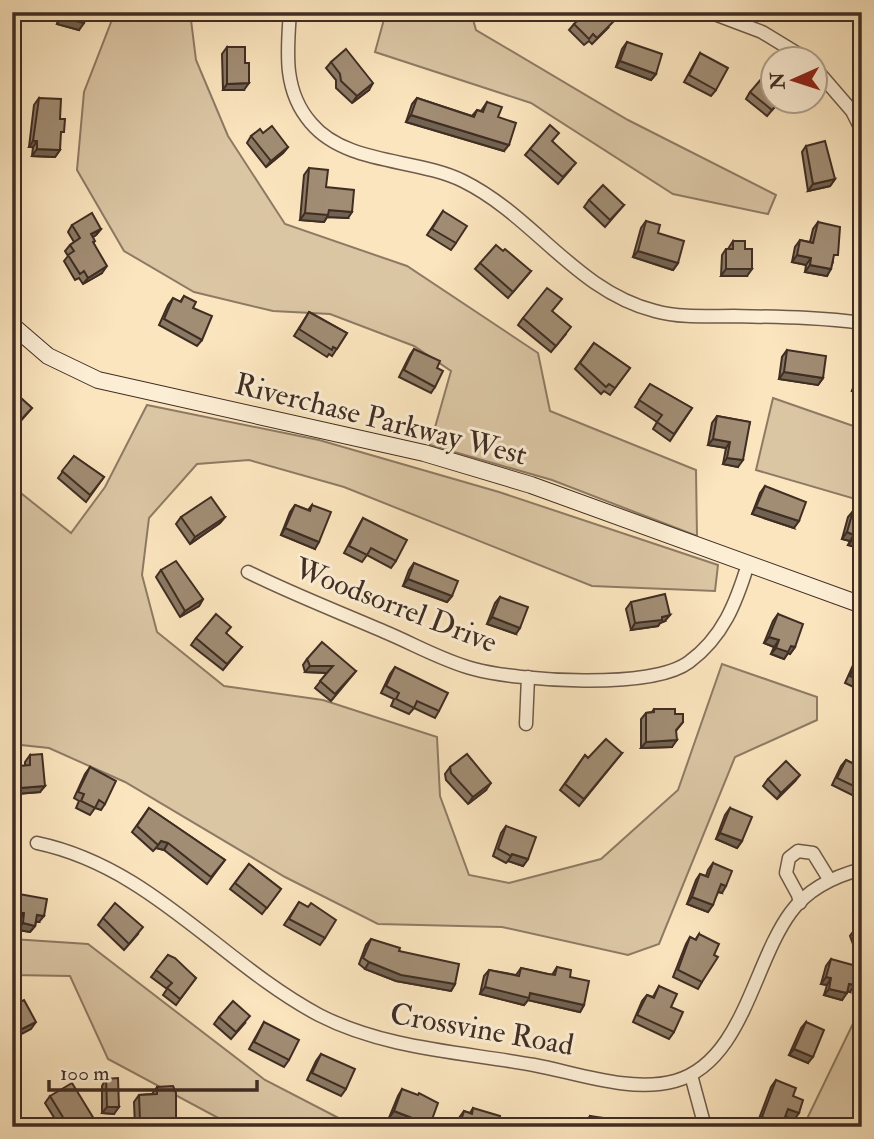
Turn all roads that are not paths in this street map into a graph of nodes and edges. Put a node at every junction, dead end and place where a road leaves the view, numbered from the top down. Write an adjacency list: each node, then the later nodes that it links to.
1 (290, 12): 6 (street)
2 (709, 12): 3 (street)
3 (785, 46)
4 (828, 83): 5 (street)
5 (862, 131)
6 (862, 323)
7 (12, 325): 8 (street, Riverchase Parkway West)
8 (748, 564): 10 (street, Riverchase Parkway West); 11 (street, Woodsorrel Drive)
9 (248, 572): 11 (street, Woodsorrel Drive)
10 (862, 605)
11 (528, 677): 12 (street, Woodsorrel Drive)
12 (526, 724)
13 (37, 843): 17 (street, Crossvine Road)
14 (862, 869): 15 (street, Crossvine Road)
15 (829, 879): 16 (street, Crossvine Road); 16 (street)
16 (800, 904): 17 (street, Crossvine Road)
17 (691, 1074): 18 (street)
18 (705, 1127)

